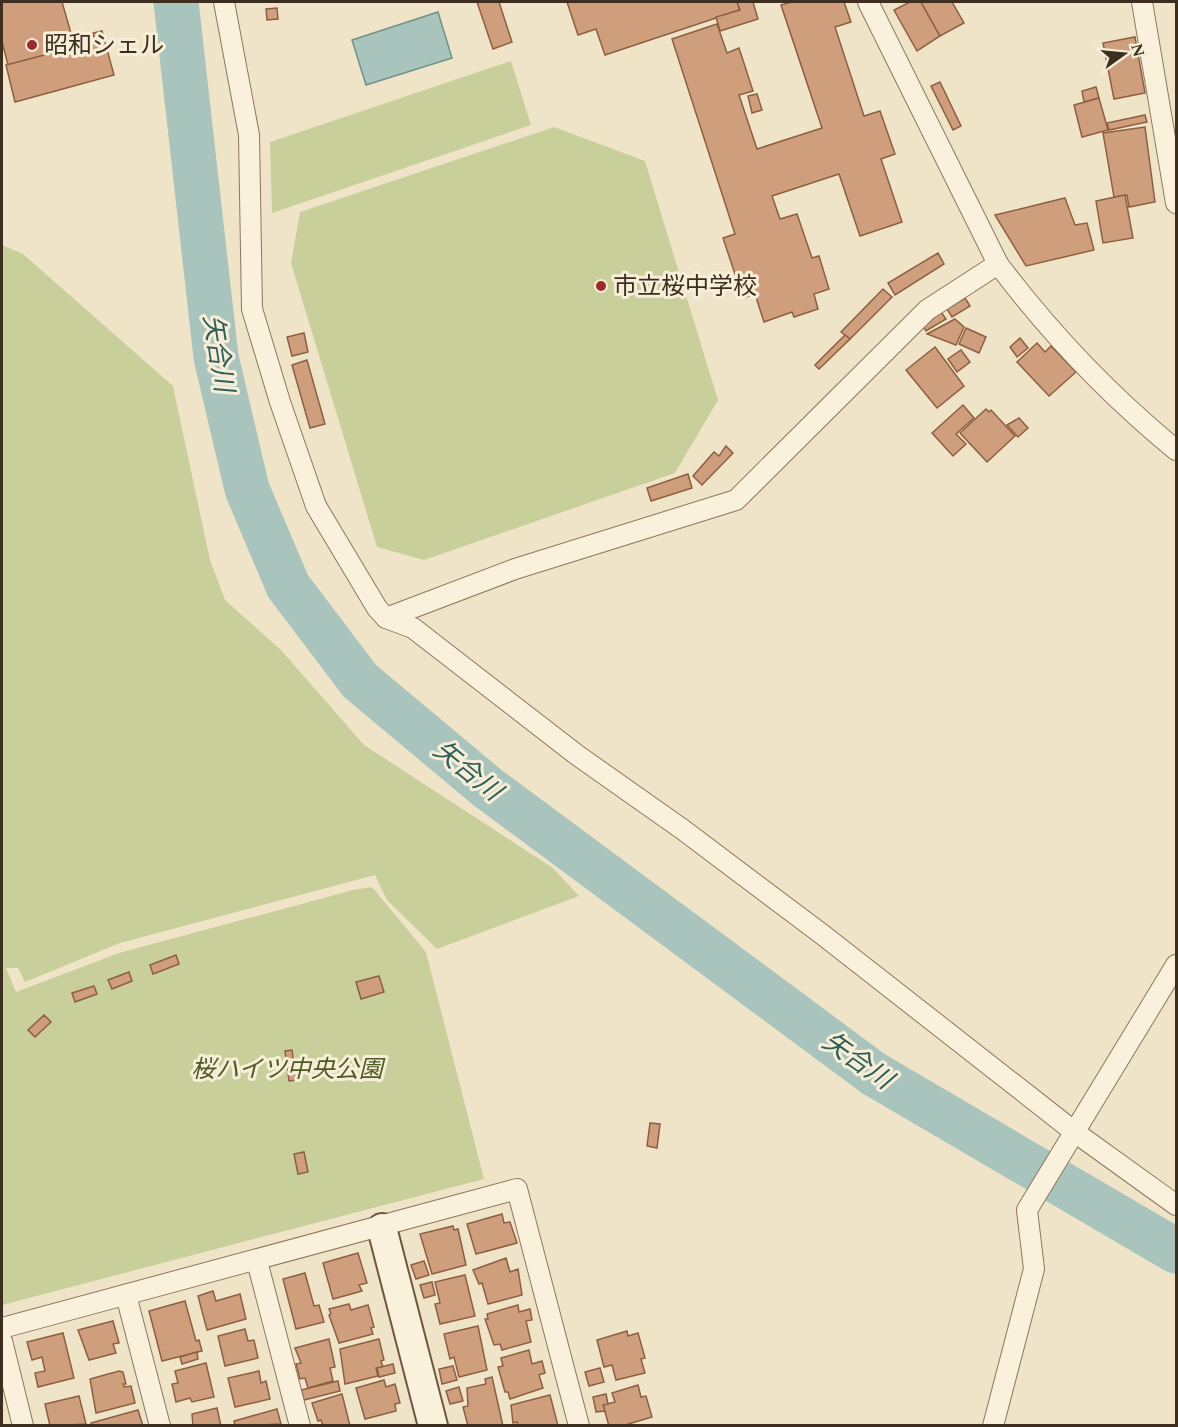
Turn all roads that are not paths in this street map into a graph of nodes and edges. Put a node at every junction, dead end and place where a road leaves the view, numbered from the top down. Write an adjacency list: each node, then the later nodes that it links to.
1 (224, 2): 7 (street)
2 (868, 2): 5 (street)
3 (1142, 2): 4 (street)
4 (1176, 203)
5 (998, 264): 6 (street); 7 (street)
6 (1176, 450)
7 (386, 618): 9 (street)
8 (1176, 965): 9 (street)
9 (1072, 1140): 10 (street); 21 (street)
10 (1176, 1205)
11 (381, 1228): 12 (street); 19 (street); 20 (street)
12 (257, 1261): 13 (street); 18 (street)
13 (126, 1295): 14 (street); 17 (street)
14 (2, 1328)
15 (2, 1341): 16 (street)
16 (23, 1425)
17 (160, 1425)
18 (300, 1425)
19 (433, 1425)
20 (579, 1425)
21 (993, 1425)

